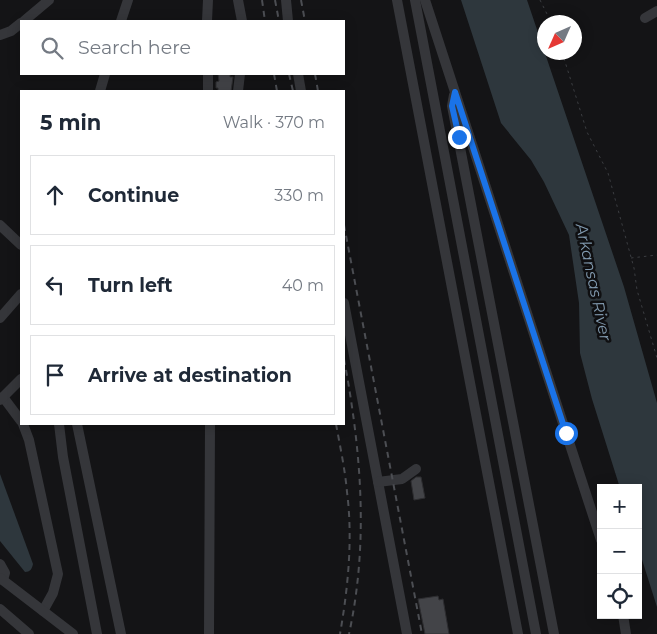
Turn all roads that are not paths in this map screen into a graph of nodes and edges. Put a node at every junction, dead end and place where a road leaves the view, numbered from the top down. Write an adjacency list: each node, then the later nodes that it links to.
1 (49, 0): 11 (street)
2 (128, 0): 12 (street)
3 (208, 0): 13 (street)
4 (238, 0): 14 (street)
5 (286, 0): 15 (street)
6 (397, 0): 53 (street)
7 (414, 0): 54 (street)
8 (425, 0): 26 (street)
9 (657, 11): 10 (street)
10 (645, 18)
11 (24, 20)
12 (121, 20)
13 (208, 20)
14 (242, 20)
15 (288, 20)
16 (20, 24): 17 (street)
17 (0, 35)
18 (105, 75): 22 (street)
19 (208, 75): 23 (street)
20 (240, 75): 24 (street)
21 (298, 75): 25 (street)
22 (100, 90)
23 (208, 90)
24 (238, 90)
25 (302, 90)
26 (455, 92): 41 (street); 55 (street)
27 (0, 225): 28 (street)
28 (20, 244)
29 (20, 295): 31 (street)
30 (345, 307): 40 (street)
31 (0, 318)
32 (20, 379): 33 (street)
33 (1, 398): 34 (street)
34 (20, 421)
35 (23, 425): 45 (street)
36 (59, 425): 49 (street)
37 (77, 425): 50 (street)
38 (210, 425): 51 (street)
39 (416, 470): 40 (street)
40 (378, 482): 52 (street)
41 (597, 529)
42 (0, 564): 43 (street)
43 (1, 579): 45 (street)
44 (0, 609): 47 (street)
45 (43, 611): 48 (street)
46 (623, 619): 56 (street)
47 (29, 634)
48 (73, 634)
49 (97, 634)
50 (121, 634)
51 (209, 634)
52 (407, 634)
53 (518, 634)
54 (536, 634)
55 (554, 634)
56 (626, 634)

